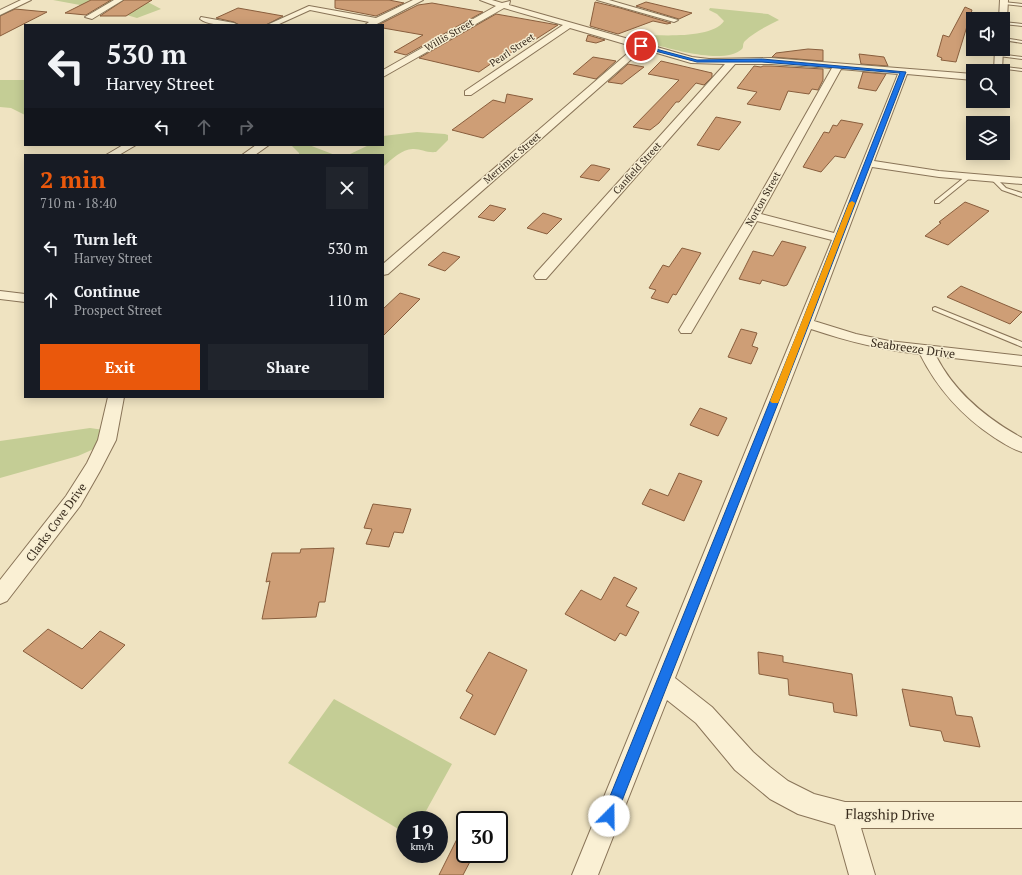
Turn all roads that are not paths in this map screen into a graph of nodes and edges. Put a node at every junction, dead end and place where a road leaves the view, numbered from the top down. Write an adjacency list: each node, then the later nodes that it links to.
1 (27, 0): 11 (street)
2 (119, 0): 12 (street)
3 (419, 0): 15 (street)
4 (484, 0): 8 (street)
5 (516, 0): 8 (street, Willis Street)
6 (601, 0): 14 (street)
7 (1004, 2): 9 (lane); 10 (street)
8 (501, 5): 21 (street); 32 (street, Willis Street)
9 (1022, 5)
10 (1003, 12)
11 (0, 13)
12 (89, 17)
13 (204, 19): 16 (street)
14 (674, 20)
15 (377, 21): 17 (street); 18 (street)
16 (229, 24)
17 (273, 24)
18 (371, 24)
19 (1010, 24): 20 (lane)
20 (1022, 25)
21 (569, 26): 24 (street); 34 (street, Pearl Street)
22 (1010, 40): 23 (lane)
23 (1022, 42)
24 (641, 46): 27 (street); 47 (street, Merrimac Street)
25 (1010, 55): 26 (lane)
26 (1022, 58)
27 (733, 61): 28 (street); 48 (street, Canfield Street)
28 (838, 66): 31 (street); 45 (street, Norton Street)
29 (1010, 70): 30 (lane)
30 (1022, 70)
31 (903, 72): 33 (street); 39 (street)
32 (384, 73)
33 (966, 76)
34 (468, 93)
35 (129, 146): 37 (street)
36 (262, 146): 38 (street)
37 (113, 154)
38 (249, 154)
39 (867, 163): 40 (street); 46 (street)
40 (968, 177): 41 (street); 44 (lane)
41 (994, 179): 42 (street); 43 (lane)
42 (1022, 181)
43 (1022, 195)
44 (937, 202)
45 (754, 216): 46 (street); 53 (street, Norton Street)
46 (838, 238): 52 (street)
47 (384, 270)
48 (541, 276)
49 (0, 295): 50 (street)
50 (24, 298)
51 (935, 309): 54 (lane)
52 (806, 323): 55 (street, Seabreeze Drive); 60 (street)
53 (686, 330)
54 (1022, 345)
55 (926, 351): 56 (street, Seabreeze Drive); 58 (street)
56 (1022, 361)
57 (116, 398): 59 (street, Clarks Cove Drive)
58 (1022, 446)
59 (0, 595)
60 (662, 682): 61 (street, Flagship Drive); 63 (street)
61 (845, 815): 62 (street, Flagship Drive); 64 (street)
62 (1022, 815)
63 (585, 875)
64 (862, 875)

